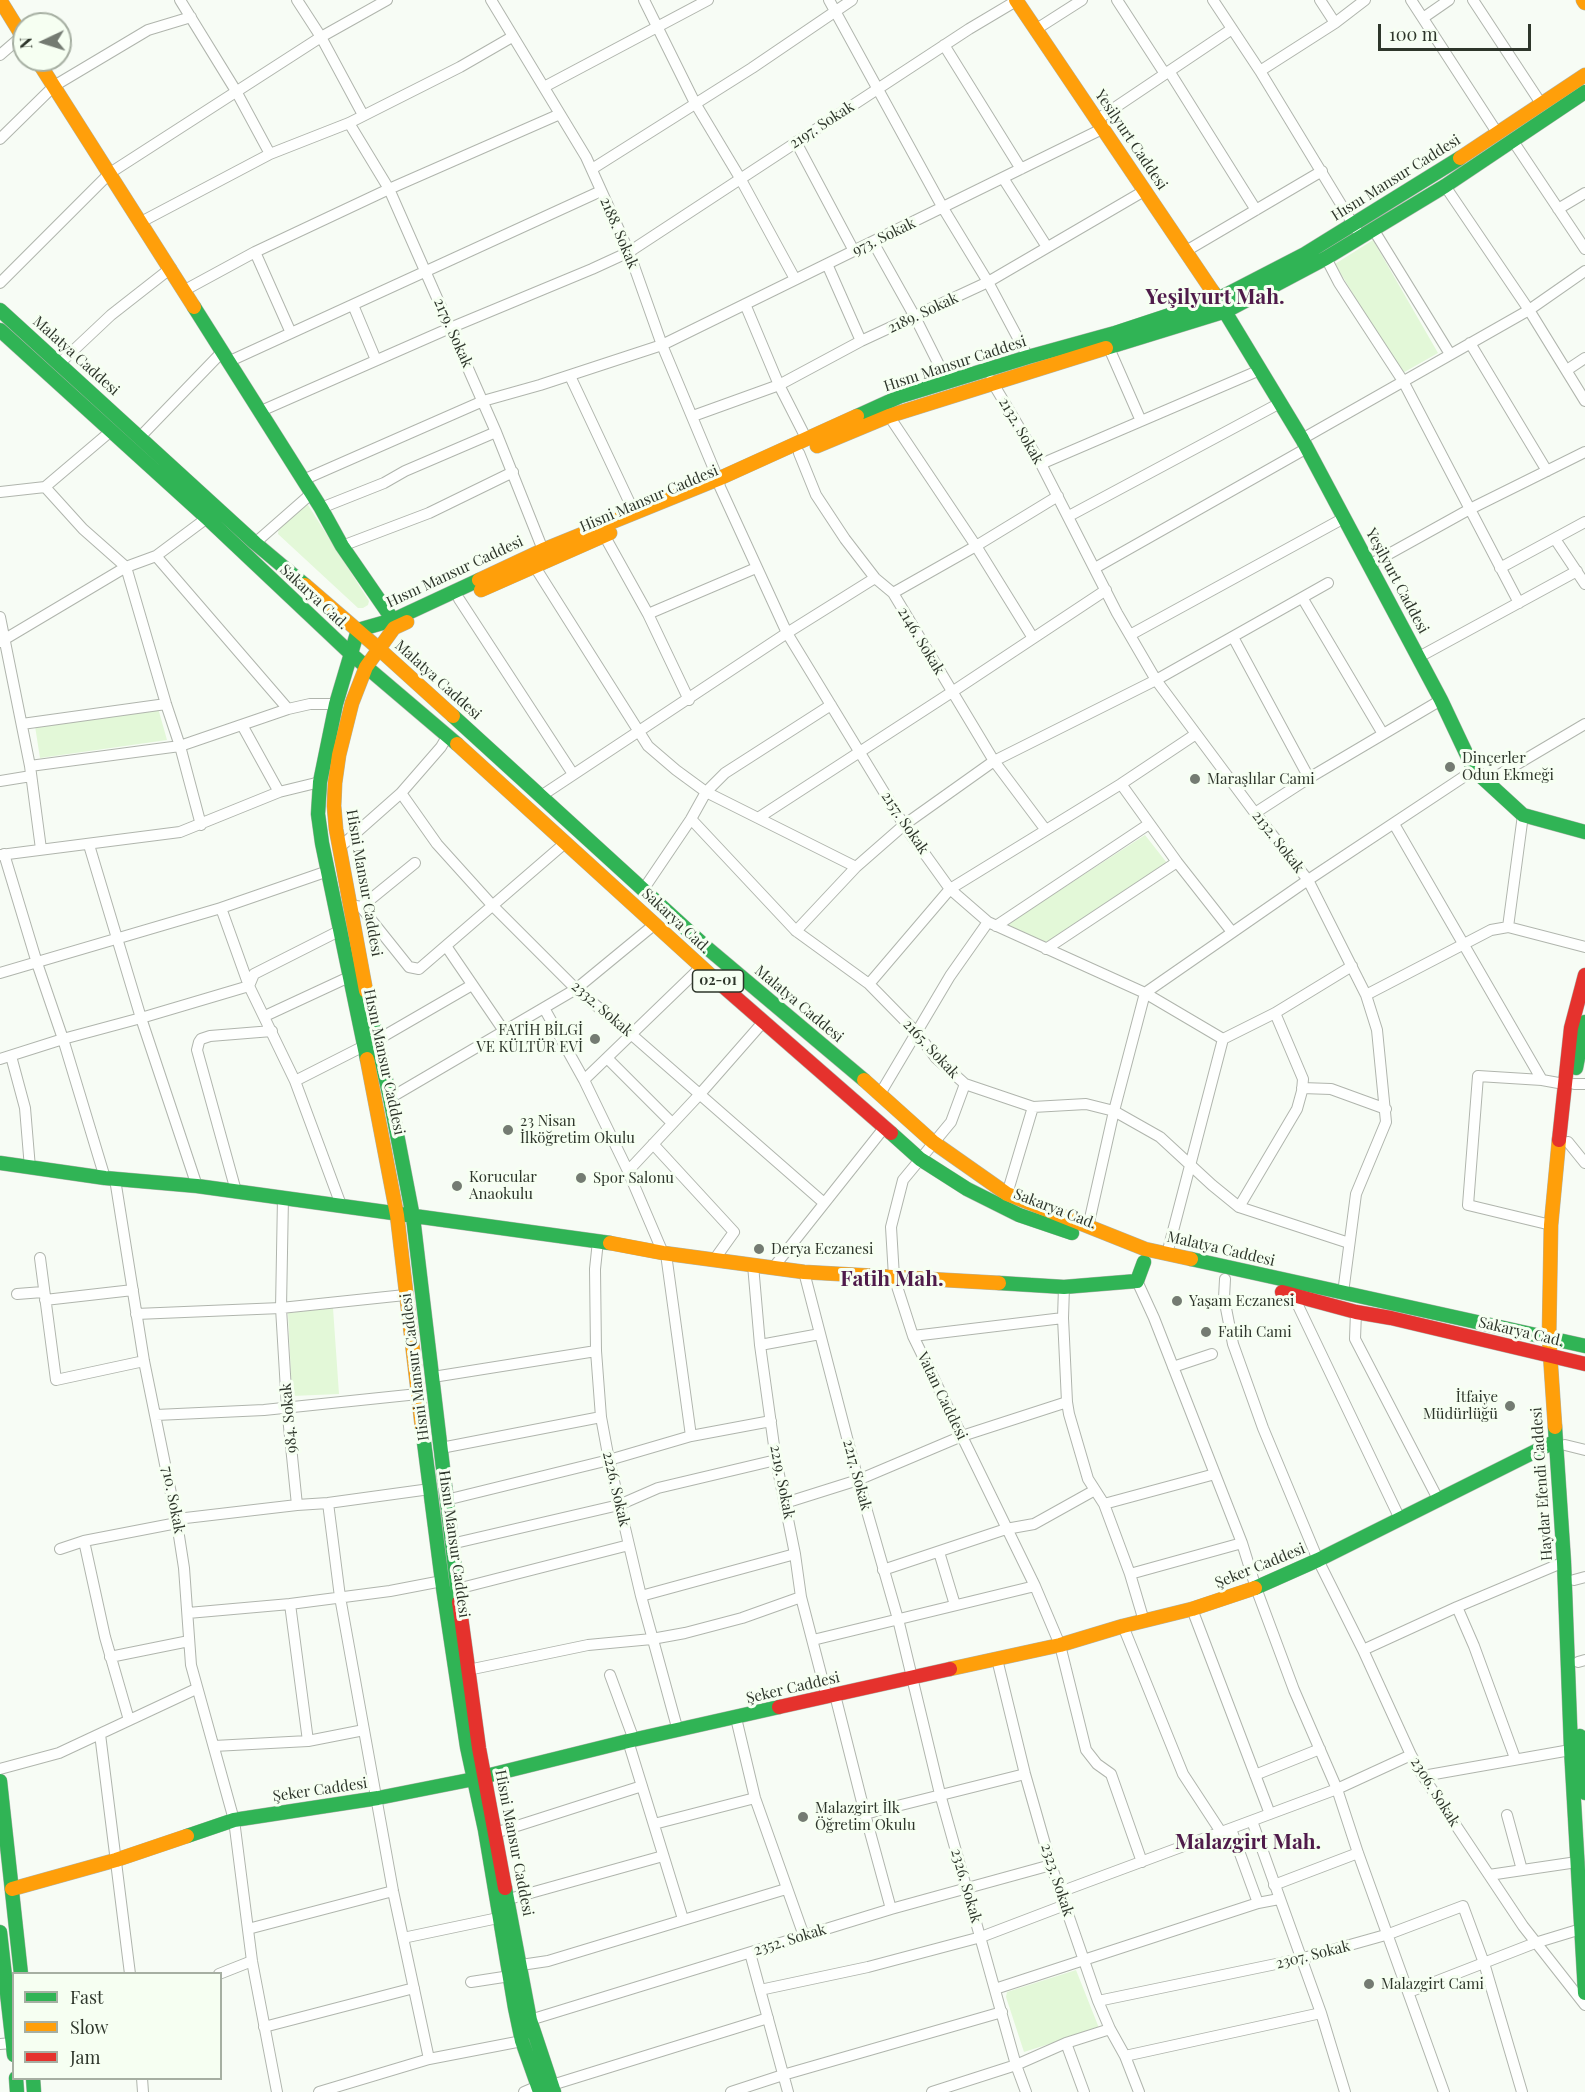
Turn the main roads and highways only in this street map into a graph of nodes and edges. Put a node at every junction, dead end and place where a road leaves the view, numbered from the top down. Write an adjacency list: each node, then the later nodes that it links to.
1 (0, 0): 3 (main road)
2 (1016, 0): 7 (main road, Yesilyurt Caddesi)
3 (12, 19)
4 (45, 72): 11 (main road)
5 (1585, 75): 7 (main road, Hısnı Mansur Caddesi)
6 (1585, 92): 7 (main road, Hisni Mansur Caddesi)
7 (1222, 305): 10 (main road, Hisni Mansur Caddesi); 10 (main road, Hısnı Mansur Caddesi); 16 (main road, Yeşilyurt Caddesi)
8 (0, 310): 12 (main road, Malatya Caddesi)
9 (0, 330): 14 (main road, Sakarya Cad. / 02-01)
10 (719, 483): 11 (main road, Hısnı Mansur Caddesi); 13 (main road, Hisni Mansur Caddesi)
11 (393, 620): 12 (main road, Hısnı Mansur Caddesi)
12 (358, 630): 13 (main road, Malatya Caddesi); 14 (main road, Hısnı Mansur Caddesi)
13 (378, 648): 15 (main road, Hisni Mansur Caddesi); 25 (main road, Malatya Caddesi)
14 (351, 653): 15 (main road, Sakarya Cad. / 02-01); 19 (main road, Hısnı Mansur Caddesi)
15 (366, 667): 19 (main road, Hisni Mansur Caddesi); 24 (main road, Sakarya Cad. / 02-01)
16 (1585, 832)
17 (1585, 975): 20 (main road, Haydar Efendi Caddesi)
18 (1585, 1022): 20 (main road, Haydar Efendi Caddesi)
19 (370, 1043): 22 (main road, Hısnı Mansur Caddesi); 23 (main road, Hisni Mansur Caddesi)
20 (1574, 1084): 25 (main road, Haydar Efendi Caddesi); 25 (main road, Haydar Efendi Caddesi)
21 (0, 1163): 22 (main road)
22 (398, 1215): 23 (main road); 33 (main road, Hısnı Mansur Caddesi)
23 (413, 1217): 24 (main road); 33 (main road, Hisni Mansur Caddesi)
24 (1144, 1262): 27 (main road, Sakarya Cad. / 02-01)
25 (1554, 1339): 26 (main road, Sakarya Cad.); 27 (main road, Haydar Efendi Caddesi)
26 (1585, 1346)
27 (1554, 1358): 28 (main road, Sakarya Cad. / 02-01); 29 (main road, Haydar Efendi Caddesi)
28 (1585, 1364)
29 (1561, 1443): 30 (main road, Haydar Efendi Caddesi); 32 (main road, Haydar Efendi Caddesi); 33 (main road, Şeker Caddesi)
30 (1579, 1578): 31 (main road, Haydar Efendi Caddesi)
31 (1581, 1661): 32 (main road, Haydar Efendi Caddesi)
32 (1579, 1748): 35 (main road, Haydar Efendi Caddesi); 39 (main road, Haydar Efendi Caddesi)
33 (479, 1777): 36 (main road, Şeker Caddesi); 41 (main road, Hisni Mansur Caddesi); 41 (main road, Hısnı Mansur Caddesi)
34 (0, 1781): 36 (main road)
35 (1585, 1792)
36 (12, 1889): 38 (main road)
37 (0, 1932): 40 (main road)
38 (21, 1972)
39 (1585, 1993)
40 (9, 2048)
41 (546, 2089)

